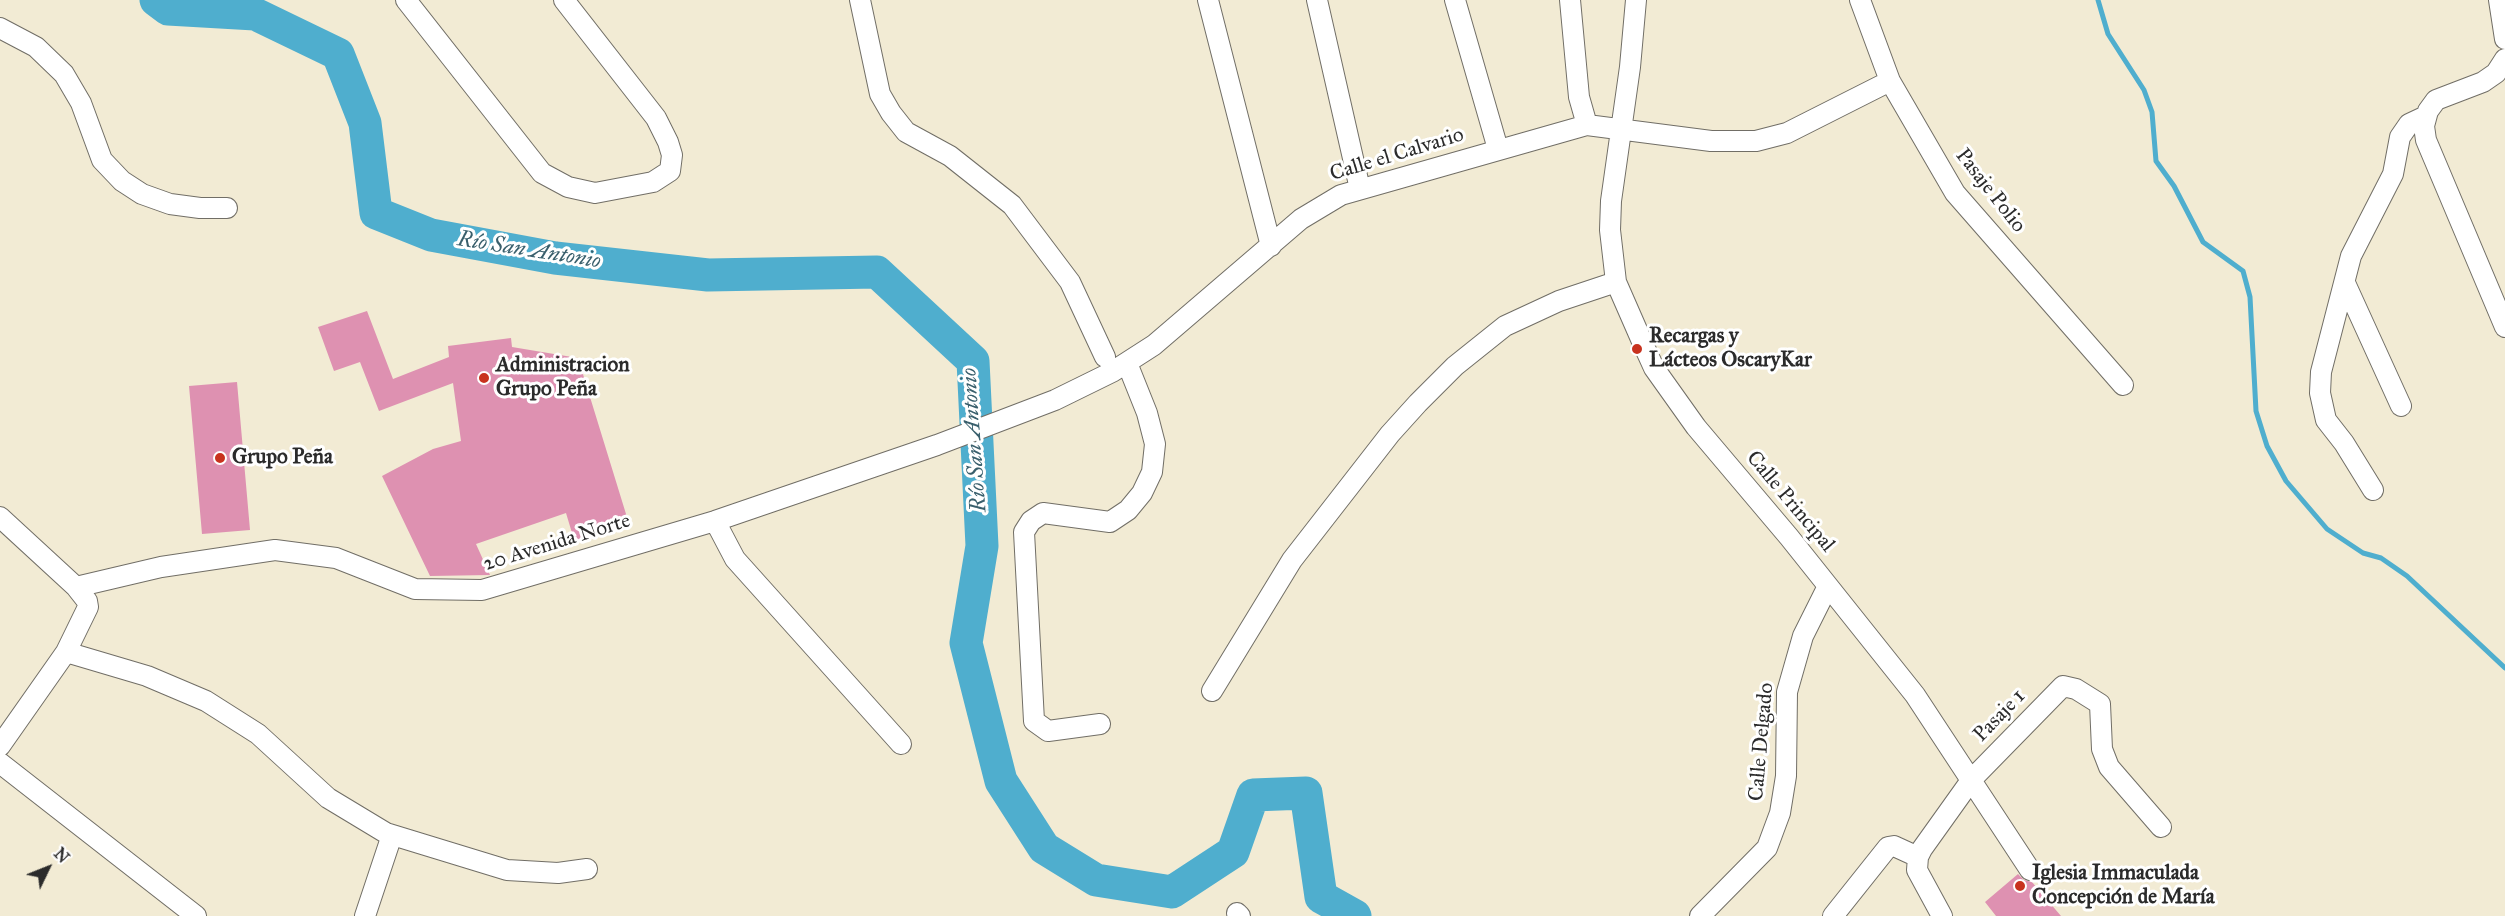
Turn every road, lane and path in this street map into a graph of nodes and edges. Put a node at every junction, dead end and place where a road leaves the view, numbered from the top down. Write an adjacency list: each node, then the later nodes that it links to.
1 (406, 0): 2 (street)
2 (564, 0)
3 (860, 0): 25 (street)
4 (1208, 0): 21 (street)
5 (1317, 0): 19 (street)
6 (1455, 0): 18 (street)
7 (1570, 0): 16 (street)
8 (1636, 0): 17 (street)
9 (1860, 0): 14 (street, Pasaje Polio)
10 (2499, 0): 12 (street)
11 (0, 28): 20 (street)
12 (2505, 39)
13 (2505, 59): 15 (street)
14 (1890, 81): 17 (street, Calle el Calvario); 26 (street, Pasaje Polio)
15 (2426, 116): 23 (street); 24 (street)
16 (1587, 125): 17 (street, Calle el Calvario); 18 (street, Calle el Calvario)
17 (1621, 129): 22 (street, Calle Principal)
18 (1498, 149): 19 (street, Calle el Calvario)
19 (1360, 189): 21 (street, Calle el Calvario)
20 (227, 208)
21 (1271, 246): 25 (street, Calle el Calvario)
22 (1616, 282): 31 (street, Calle Principal); 34 (street)
23 (2345, 283): 27 (street); 28 (street)
24 (2505, 327)
25 (1115, 364): 30 (street, 20 Avenida Norte); 35 (street)
26 (2123, 385)
27 (2401, 406)
28 (2373, 490)
29 (0, 517): 32 (street)
30 (715, 520): 32 (street, 20 Avenida Norte); 36 (street)
31 (1828, 586): 39 (street, Calle Principal); 47 (street, Calle Delgado)
32 (76, 587): 33 (street)
33 (66, 652): 37 (street); 41 (street)
34 (1212, 691)
35 (1101, 724)
36 (901, 744)
37 (0, 746)
38 (0, 763): 45 (street)
39 (1972, 779): 40 (street, Pasaje 1); 42 (street, Pasaje 1); 44 (street, Calle Principal)
40 (2161, 827)
41 (392, 835): 43 (street); 46 (street)
42 (1918, 857): 48 (street); 49 (street)
43 (587, 869)
44 (2030, 870)
45 (196, 916)
46 (365, 916)
47 (1700, 916)
48 (1833, 916)
49 (1942, 916)

